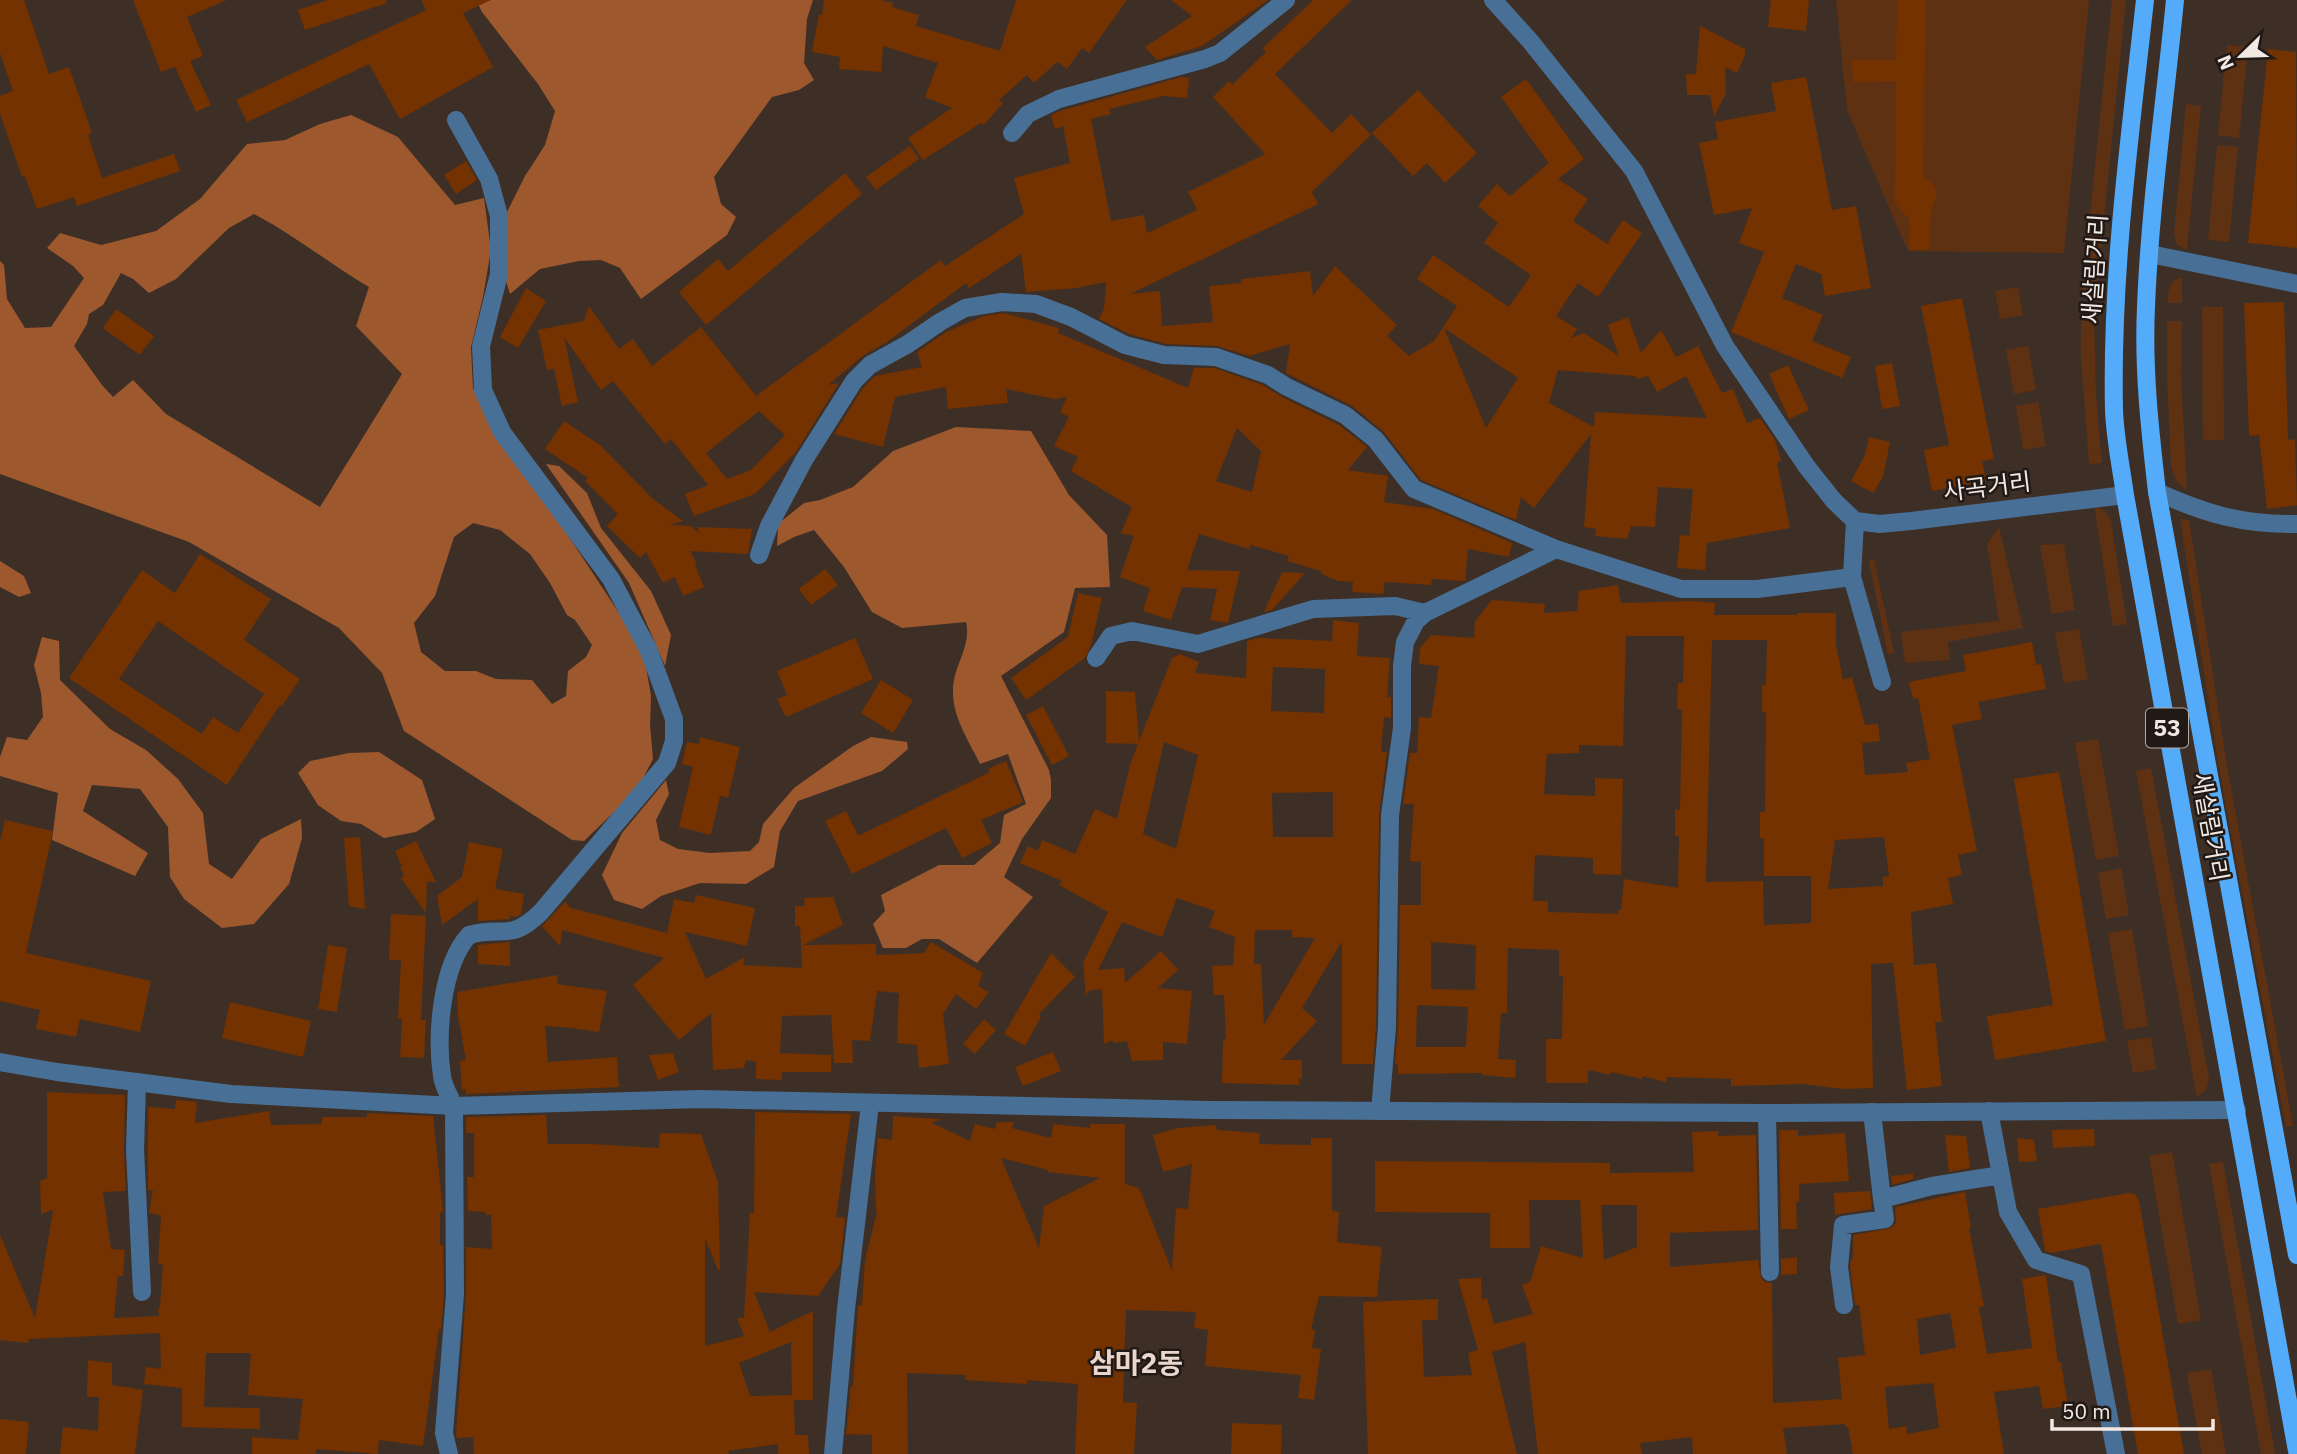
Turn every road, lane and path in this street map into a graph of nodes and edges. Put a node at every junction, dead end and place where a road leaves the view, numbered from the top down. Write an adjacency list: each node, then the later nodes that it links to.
1 (1286, 0): 6 (street)
2 (1493, 0): 11 (street)
3 (2145, 0): 10 (main road, 새살림거리 / 53)
4 (2175, 0): 7 (main road, 새살림거리 / 53)
5 (456, 120): 22 (street)
6 (1012, 133)
7 (2150, 254): 8 (street); 9 (main road, 새살림거리 / 53)
8 (2297, 284)
9 (2157, 492): 12 (street); 30 (main road, 새살림거리 / 53)
10 (2124, 495): 11 (street, 사곡거리); 23 (main road, 새살림거리 / 53)
11 (1855, 522): 15 (street)
12 (2297, 524)
13 (1556, 549): 14 (street); 15 (street); 16 (street)
14 (759, 555)
15 (1852, 577): 18 (street)
16 (1426, 612): 17 (street); 24 (street)
17 (1096, 658)
18 (1882, 682)
19 (0, 1062): 20 (street)
20 (137, 1082): 22 (street); 32 (street)
21 (870, 1104): 22 (street); 24 (street); 36 (street)
22 (454, 1106): 35 (street)
23 (2237, 1110): 25 (street); 34 (main road, 새살림거리 / 53)
24 (1380, 1111): 27 (street)
25 (1989, 1111): 26 (street); 28 (street)
26 (1872, 1112): 27 (street); 29 (street)
27 (1767, 1113): 31 (street)
28 (2001, 1175): 29 (street); 37 (street)
29 (1881, 1199): 33 (street)
30 (2297, 1255)
31 (1770, 1272)
32 (142, 1292)
33 (1844, 1305)
34 (2297, 1451)
35 (449, 1454)
36 (834, 1454)
37 (2116, 1454)

